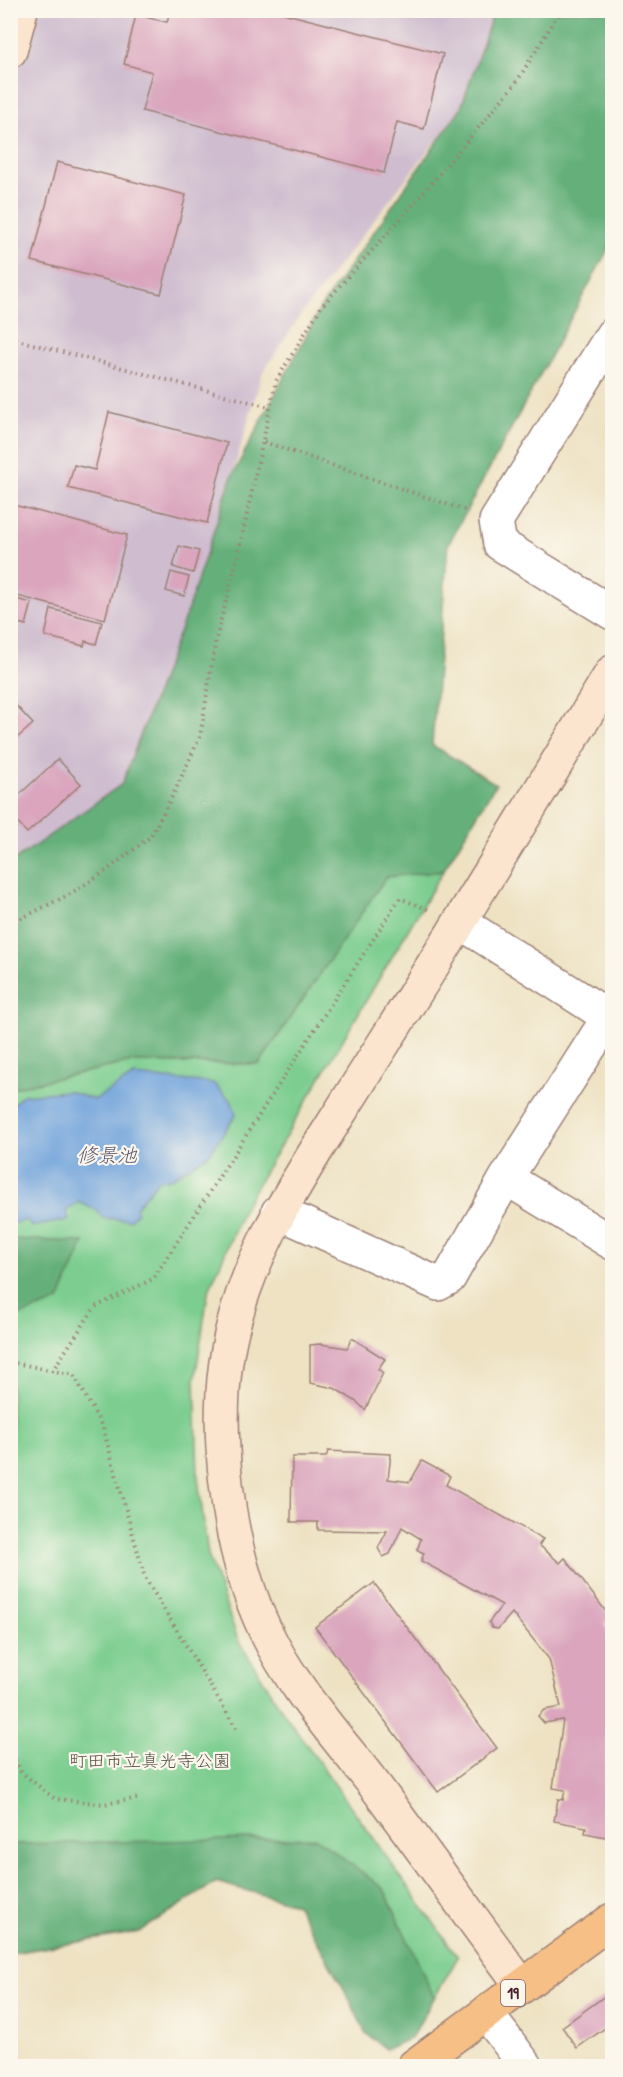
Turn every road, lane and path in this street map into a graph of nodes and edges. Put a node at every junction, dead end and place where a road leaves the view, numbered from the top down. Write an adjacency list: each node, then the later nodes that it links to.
1 (21, 10): 3 (street)
2 (561, 10): 6 (path)
3 (10, 51)
4 (612, 335): 8 (street)
5 (10, 338): 6 (path)
6 (269, 407): 7 (path)
7 (264, 442): 8 (path); 12 (path)
8 (496, 521): 9 (street)
9 (612, 613)
10 (612, 672): 11 (street)
11 (449, 913): 13 (street); 15 (street); 18 (path)
12 (10, 924)
13 (612, 1016): 14 (street)
14 (506, 1178): 15 (street); 16 (street)
15 (278, 1212): 23 (street)
16 (612, 1243)
17 (10, 1362): 18 (path)
18 (52, 1371): 19 (path)
19 (238, 1731)
20 (10, 1749): 21 (path)
21 (141, 1798)
22 (612, 1920): 23 (main road, 19)
23 (522, 1986): 24 (main road, 19)
24 (486, 2013): 25 (main road, 19); 26 (street)
25 (414, 2067)
26 (526, 2067)

